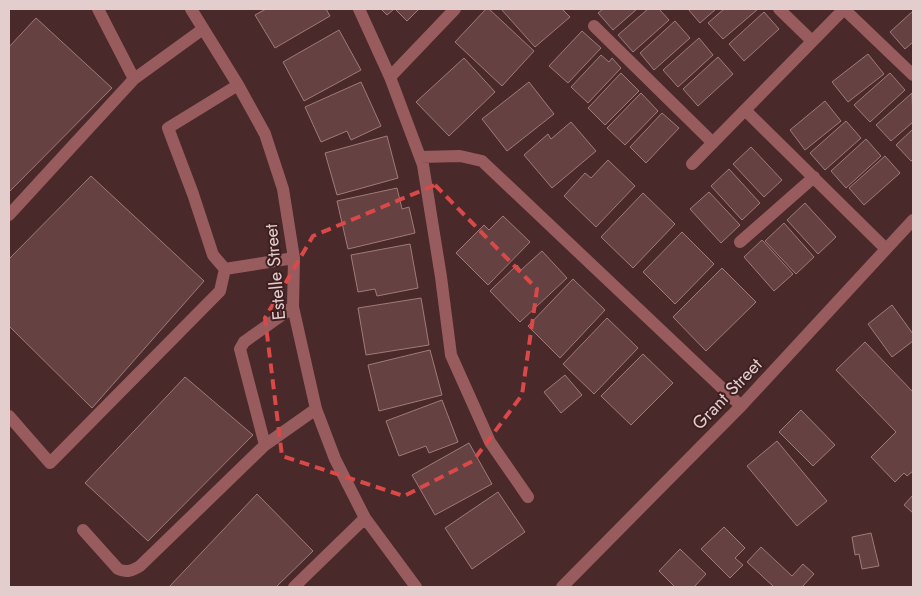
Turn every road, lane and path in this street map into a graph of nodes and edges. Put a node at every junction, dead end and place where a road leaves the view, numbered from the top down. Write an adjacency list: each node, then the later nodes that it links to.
1 (98, 9): 11 (street)
2 (191, 9): 7 (street, Estelle Street)
3 (360, 9): 10 (street)
4 (455, 9): 10 (street)
5 (779, 9): 8 (street)
6 (594, 26): 14 (street)
7 (203, 29): 11 (street); 12 (street, Estelle Street)
8 (812, 41): 9 (street); 13 (street)
9 (913, 75)
10 (390, 77): 15 (street)
11 (134, 79): 18 (street)
12 (238, 85): 22 (street, Estelle Street); 23 (street)
13 (745, 110): 14 (street); 17 (street)
14 (713, 143): 16 (street)
15 (420, 157): 25 (street); 29 (street)
16 (692, 164)
17 (814, 177): 20 (street); 21 (street)
18 (9, 215)
19 (913, 220): 21 (street, Grant Street)
20 (740, 242)
21 (886, 249): 25 (street, Grant Street)
22 (294, 258): 23 (street); 24 (street, Estelle Street)
23 (225, 269): 27 (street)
24 (293, 307): 26 (street, Estelle Street); 28 (street)
25 (741, 406): 34 (street, Grant Street)
26 (316, 409): 28 (street); 30 (street, Estelle Street)
27 (9, 416)
28 (265, 444): 31 (street)
29 (528, 497)
30 (365, 518): 32 (street); 33 (street, Estelle Street)
31 (83, 530)
32 (294, 587)
33 (416, 587)
34 (562, 587)

